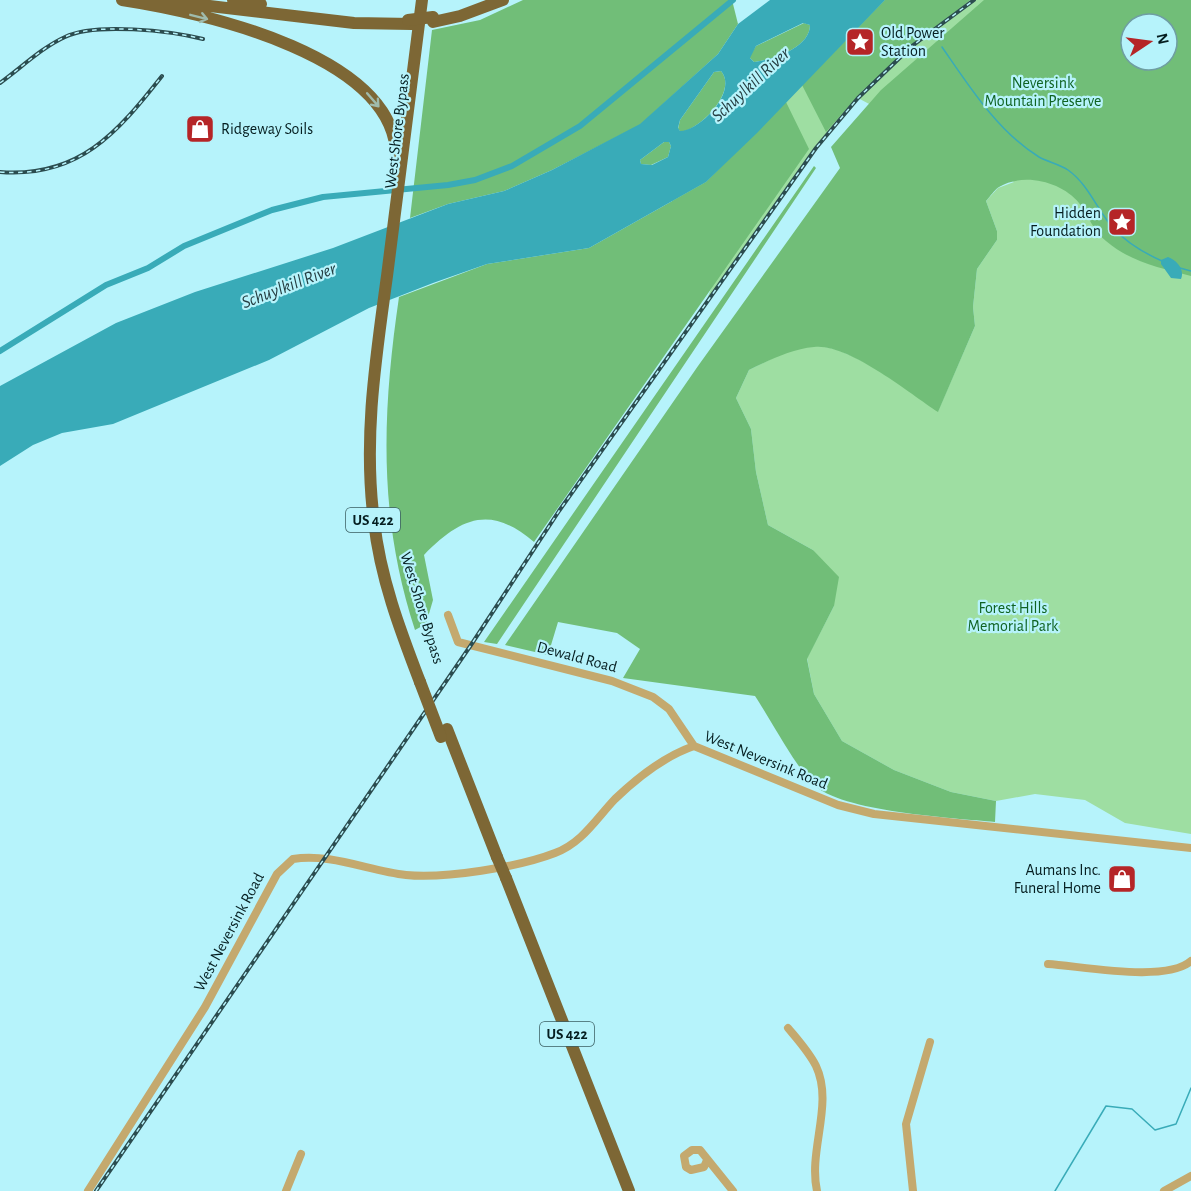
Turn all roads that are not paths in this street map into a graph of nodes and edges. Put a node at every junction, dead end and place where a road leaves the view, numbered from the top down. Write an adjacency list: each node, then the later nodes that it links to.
1 (122, 0): 10 (highway, one-way to 10)
2 (159, 0): 9 (highway)
3 (233, 0): 9 (highway)
4 (422, 0): 10 (highway, West Shore Bypass / US 422)
5 (429, 0): 10 (highway, West Shore Bypass / US 422)
6 (491, 0): 8 (highway)
7 (503, 0): 8 (highway)
8 (433, 19): 9 (highway, bridge)
9 (410, 22)
10 (400, 181): 11 (highway, West Shore Bypass / US 422); 11 (highway, West Shore Bypass / US 422)
11 (381, 349): 15 (highway, West Shore Bypass / US 422, bridge)
12 (448, 615): 13 (street, Dewald Road)
13 (694, 746): 14 (street, West Neversink Road); 23 (street, West Neversink Road)
14 (1191, 848)
15 (502, 879): 25 (highway, West Shore Bypass / US 422); 26 (highway, West Shore Bypass / US 422)
16 (1191, 961): 17 (street)
17 (1048, 963)
18 (788, 1028): 28 (street)
19 (930, 1042): 29 (street)
20 (301, 1154): 24 (street)
21 (707, 1160): 27 (street)
22 (1191, 1176): 30 (street)
23 (88, 1191)
24 (286, 1191)
25 (621, 1191)
26 (629, 1191)
27 (733, 1191)
28 (817, 1191)
29 (913, 1191)
30 (1164, 1191)

